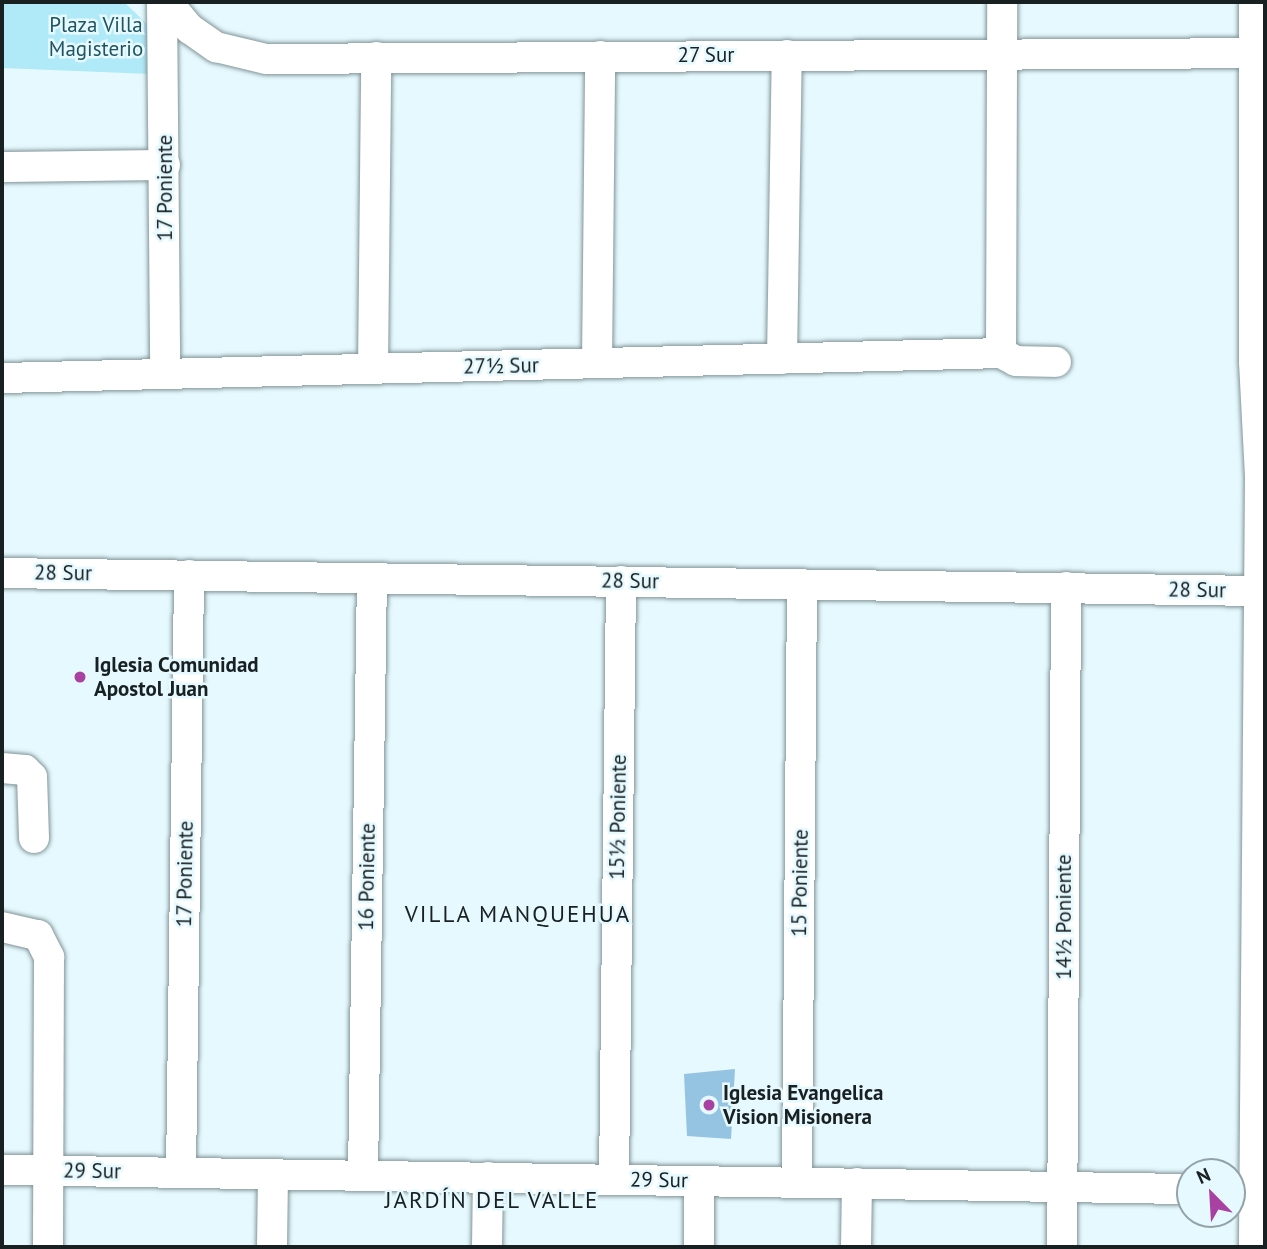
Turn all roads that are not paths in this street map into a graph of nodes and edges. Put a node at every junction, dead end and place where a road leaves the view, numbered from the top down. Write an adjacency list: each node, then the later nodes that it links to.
1 (165, 2): 8 (street, 27 Sur); 9 (street, 17 Poniente)
2 (1002, 2): 5 (street)
3 (1254, 2): 4 (street)
4 (1260, 53): 5 (street, 27 Sur); 24 (street)
5 (1002, 54): 7 (street, 27 Sur); 11 (street)
6 (600, 55): 7 (street, 27 Sur); 8 (street, 27 Sur); 14 (street)
7 (787, 55): 12 (street)
8 (376, 57): 15 (street)
9 (165, 165): 10 (street); 16 (street, 17 Poniente)
10 (2, 167)
11 (1001, 353): 12 (street, 27½ Sur); 13 (street, 27½ Sur)
12 (782, 359): 14 (street, 27½ Sur)
13 (1056, 362)
14 (597, 363): 15 (street, 27½ Sur)
15 (373, 369): 16 (street, 27½ Sur)
16 (165, 374): 17 (street, 27½ Sur)
17 (2, 378)
18 (2, 573): 19 (street, 28 Sur)
19 (189, 575): 20 (street, 28 Sur); 31 (street, 17 Poniente)
20 (372, 578): 21 (street, 28 Sur); 33 (street, 16 Poniente)
21 (621, 581): 22 (street, 28 Sur); 35 (street, 15½ Poniente)
22 (803, 584): 23 (street, 28 Sur); 37 (street, 15 Poniente)
23 (1066, 587): 24 (street, 28 Sur); 39 (street, 14½ Poniente)
24 (1259, 591): 25 (street)
25 (1262, 732): 41 (street)
26 (2, 768): 27 (street)
27 (34, 838)
28 (2, 927): 30 (street)
29 (2, 1170): 30 (street, 29 Sur)
30 (49, 1171): 31 (street, 29 Sur); 42 (street)
31 (181, 1172): 32 (street, 29 Sur)
32 (273, 1174): 33 (street, 29 Sur); 43 (street)
33 (363, 1175): 34 (street, 29 Sur)
34 (488, 1177): 35 (street, 29 Sur); 44 (street)
35 (614, 1180): 36 (street, 29 Sur)
36 (699, 1181): 37 (street, 29 Sur); 45 (street)
37 (797, 1182): 38 (street, 29 Sur)
38 (857, 1183): 39 (street, 29 Sur); 46 (street)
39 (1062, 1186): 40 (street, 29 Sur); 47 (street, 14½ Poniente)
40 (1176, 1189)
41 (1251, 1189): 48 (street)
42 (48, 1247)
43 (272, 1247)
44 (487, 1247)
45 (699, 1247)
46 (856, 1247)
47 (1062, 1247)
48 (1254, 1247)

